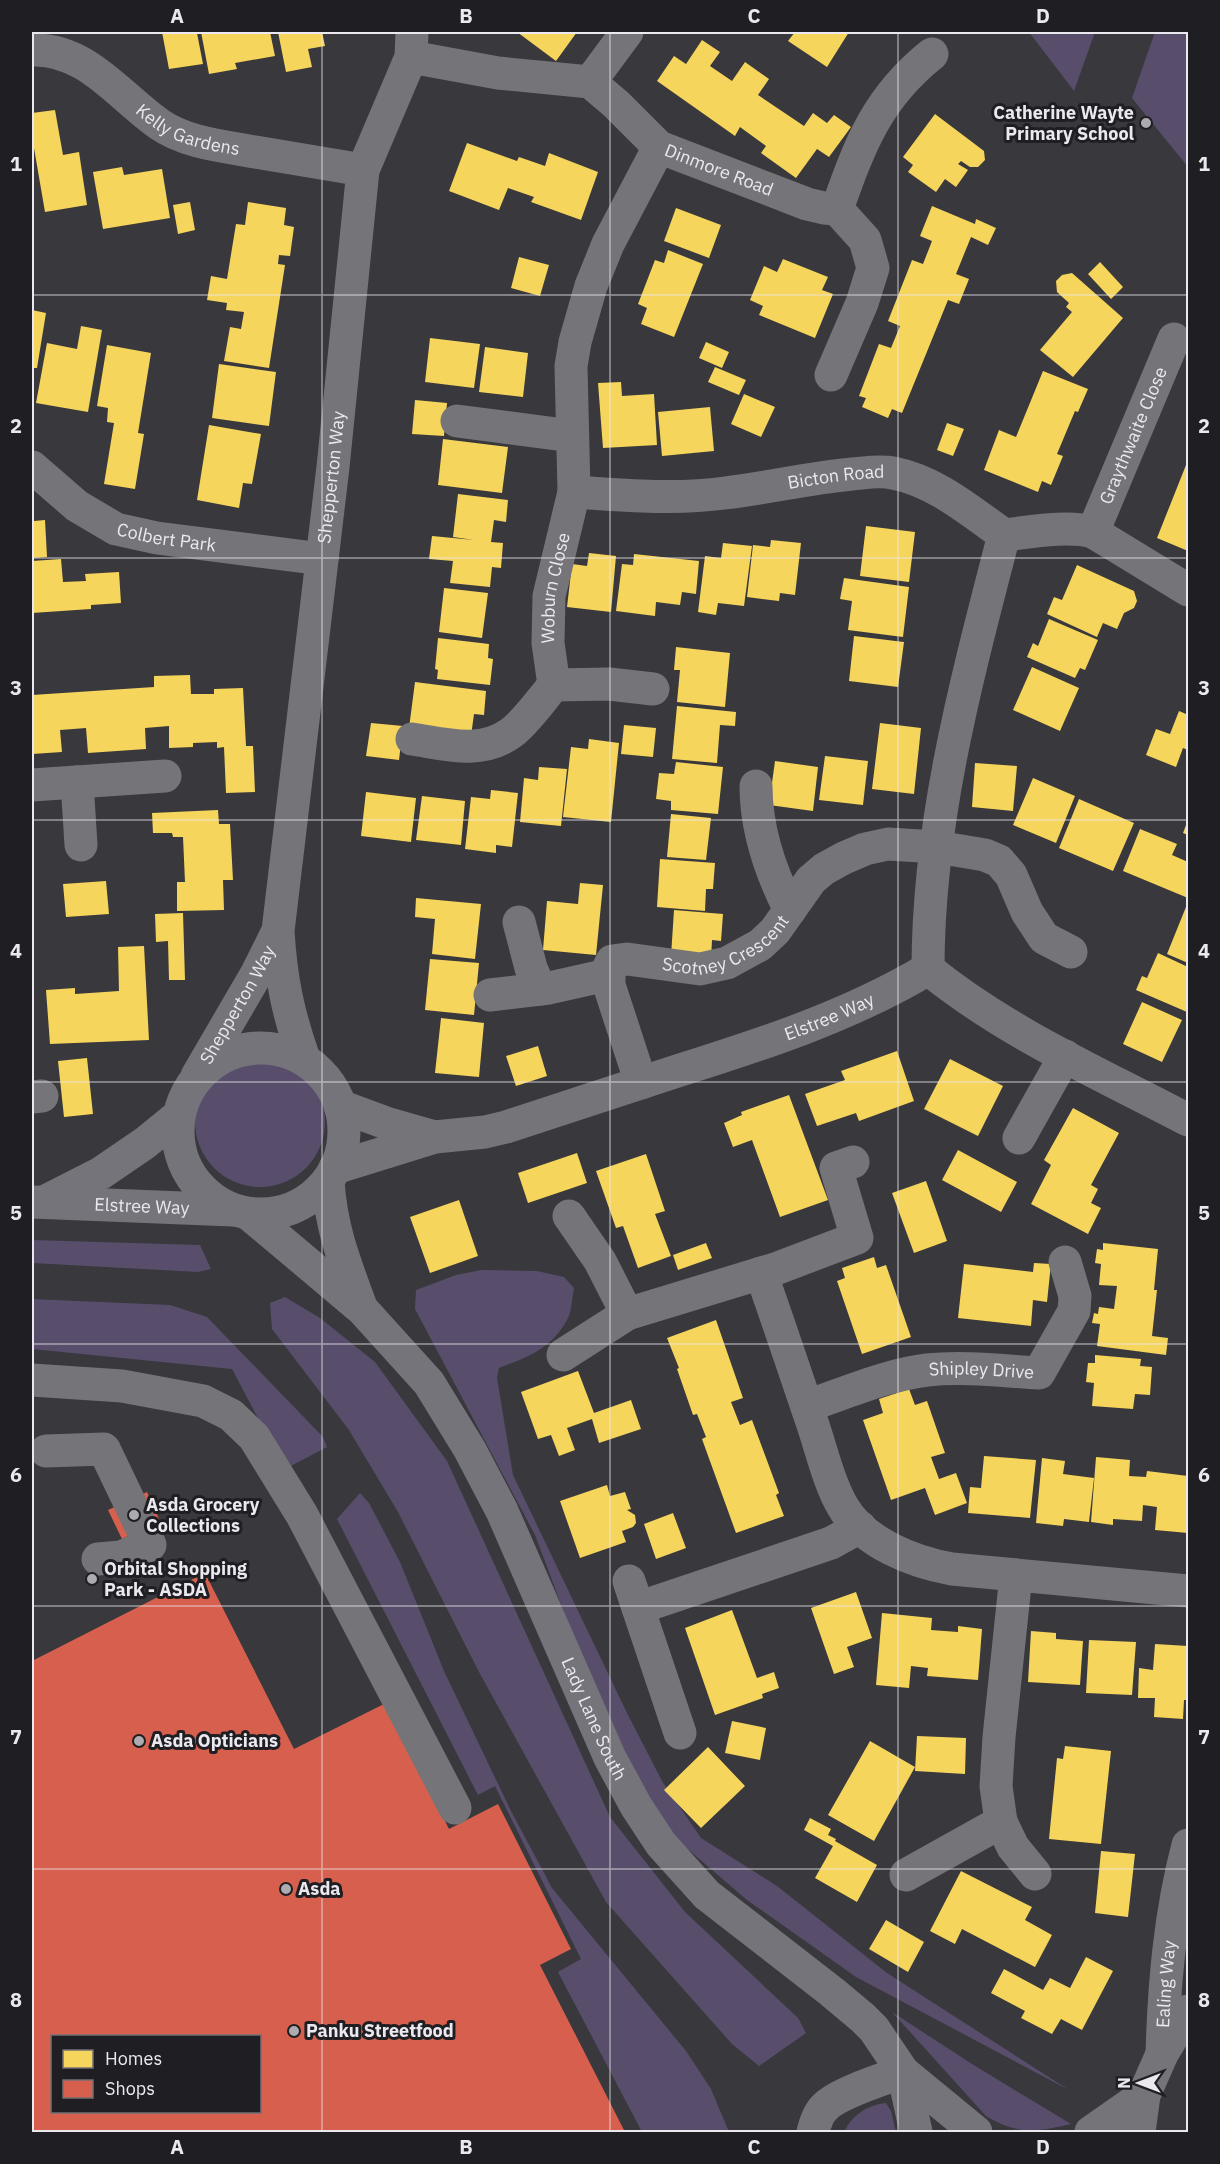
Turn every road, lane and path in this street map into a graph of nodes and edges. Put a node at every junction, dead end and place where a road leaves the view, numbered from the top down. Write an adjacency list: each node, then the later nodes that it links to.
1 (627, 32): 5 (street)
2 (412, 44): 5 (street); 7 (street, Shepperton Way)
3 (32, 50): 7 (street, Kelly Gardens)
4 (932, 54): 8 (street)
5 (590, 82): 6 (street, Dinmore Road)
6 (659, 147): 8 (street, Dinmore Road); 12 (street)
7 (363, 171): 17 (street, Shepperton Way)
8 (837, 209): 10 (street)
9 (1174, 339): 15 (street, Graythwaite Close)
10 (831, 375)
11 (457, 421): 12 (street)
12 (572, 436): 14 (street)
13 (32, 466): 17 (street, Colbert Park)
14 (574, 492): 16 (street, Bicton Road); 19 (street, Woburn Close)
15 (1093, 532): 16 (street); 18 (street)
16 (1004, 535): 27 (street)
17 (322, 559): 30 (street, Shepperton Way)
18 (1188, 590)
19 (554, 686): 20 (street); 21 (street)
20 (653, 689)
21 (412, 739)
22 (165, 777): 23 (street)
23 (77, 782): 24 (street); 26 (street)
24 (32, 785)
25 (756, 786): 28 (street)
26 (81, 845)
27 (936, 847): 28 (street, Scotney Crescent); 31 (street, Scotney Crescent); 32 (street)
28 (790, 910): 33 (street, Scotney Crescent)
29 (519, 922): 34 (street)
30 (278, 932): 37 (street, Shepperton Way); 38 (street, Shepperton Way)
31 (1071, 952)
32 (928, 969): 36 (street); 39 (street, Elstree Way)
33 (607, 975): 34 (street); 39 (street)
34 (540, 989): 35 (street)
35 (490, 995)
36 (1065, 1056): 42 (street); 44 (street)
37 (304, 1059): 38 (main road); 40 (main road)
38 (197, 1076): 41 (main road)
39 (641, 1083): 43 (street, Elstree Way)
40 (340, 1106): 43 (street, Elstree Way); 46 (main road)
41 (178, 1116): 47 (main road, Elstree Way); 48 (main road)
42 (1188, 1120)
43 (435, 1137): 46 (street, Elstree Way)
44 (1019, 1138)
45 (853, 1162): 51 (street)
46 (331, 1174): 48 (main road); 52 (main road, Lady Lane South)
47 (39, 1201): 48 (main road, Elstree Way)
48 (242, 1212): 52 (main road, Lady Lane South)
49 (569, 1216): 53 (street)
50 (1065, 1262): 56 (street, Shipley Drive)
51 (761, 1273): 53 (street); 56 (street)
52 (362, 1309): 70 (main road, Lady Lane South)
53 (627, 1314): 54 (street)
54 (563, 1355)
55 (32, 1380): 63 (street)
56 (807, 1406): 58 (street)
57 (46, 1451): 59 (street)
58 (860, 1527): 60 (street); 62 (street)
59 (98, 1559)
60 (1016, 1575): 61 (street); 64 (street)
61 (1188, 1591)
62 (680, 1733)
63 (454, 1808)
64 (1000, 1822): 66 (street); 67 (street)
65 (1188, 1845): 69 (street, Ealing Way)
66 (1035, 1874)
67 (906, 1875)
68 (1188, 2011): 69 (street, Ealing Way)
69 (1162, 2054): 71 (street, Ealing Way)
70 (903, 2072): 72 (street); 73 (main road, Lady Lane South); 74 (main road, Lady Lane South)
71 (1144, 2095): 75 (street); 76 (street, Ealing Way)
72 (813, 2133)
73 (916, 2133)
74 (976, 2133)
75 (1091, 2133)
76 (1139, 2133)

